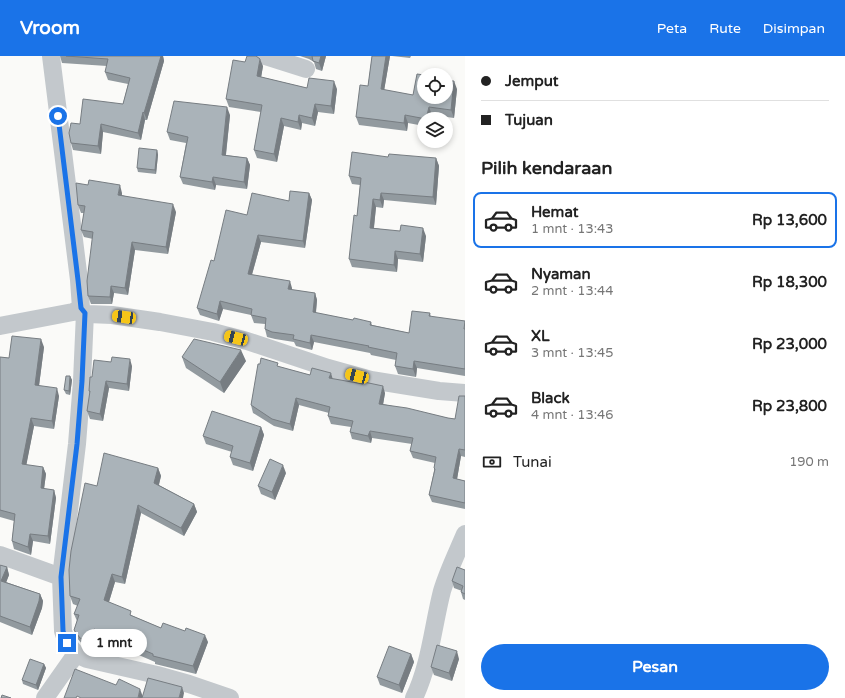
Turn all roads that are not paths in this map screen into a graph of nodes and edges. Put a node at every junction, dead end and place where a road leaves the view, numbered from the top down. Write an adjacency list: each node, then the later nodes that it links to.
1 (51, 56): 4 (street)
2 (265, 56): 3 (street)
3 (306, 69)
4 (83, 311): 5 (street); 6 (street); 9 (street)
5 (0, 326)
6 (465, 393)
7 (465, 534): 13 (street)
8 (0, 555): 9 (street)
9 (61, 577): 10 (street)
10 (76, 654): 11 (street); 12 (street)
11 (45, 698)
12 (230, 698)
13 (414, 698)

